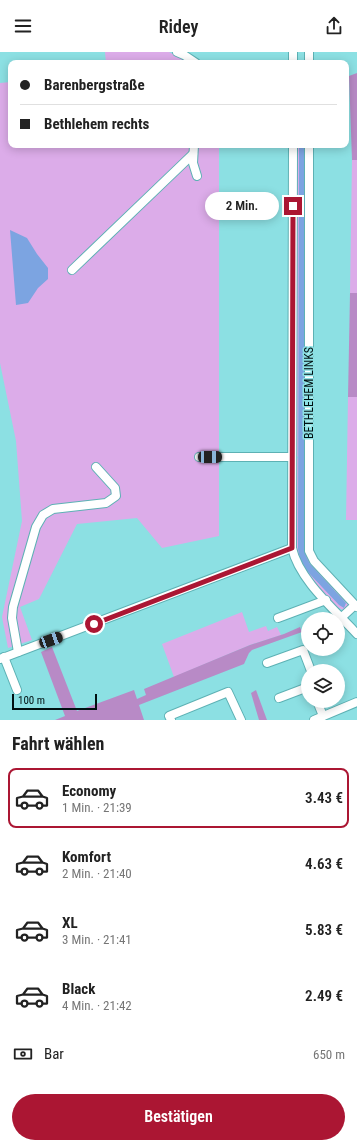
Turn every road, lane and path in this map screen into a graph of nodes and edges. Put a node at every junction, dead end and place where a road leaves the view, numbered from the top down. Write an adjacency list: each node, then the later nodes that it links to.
1 (177, 52): 2 (street)
2 (192, 60)
3 (194, 148): 6 (street)
4 (293, 148): 10 (street)
5 (309, 148): 14 (street, BETHLEHEM LINKS)
6 (193, 154): 7 (street); 8 (street)
7 (197, 176)
8 (72, 270)
9 (199, 457): 10 (street)
10 (292, 457): 12 (street)
11 (96, 467): 20 (street)
12 (292, 548): 13 (street); 20 (street)
13 (326, 600): 15 (street); 17 (street)
14 (355, 603): 16 (street, BETHLEHEM LINKS)
15 (337, 612)
16 (345, 614)
17 (278, 618)
18 (345, 620): 19 (street)
19 (357, 634)
20 (18, 652): 21 (street)
21 (2, 658): 24 (street)
22 (268, 663): 23 (street)
23 (308, 664)
24 (17, 690)
25 (301, 690): 26 (street)
26 (279, 698)
27 (357, 702): 29 (street)
28 (320, 708): 29 (street)
29 (323, 716): 32 (street)
30 (171, 720): 31 (street)
31 (240, 720)
32 (314, 720)

